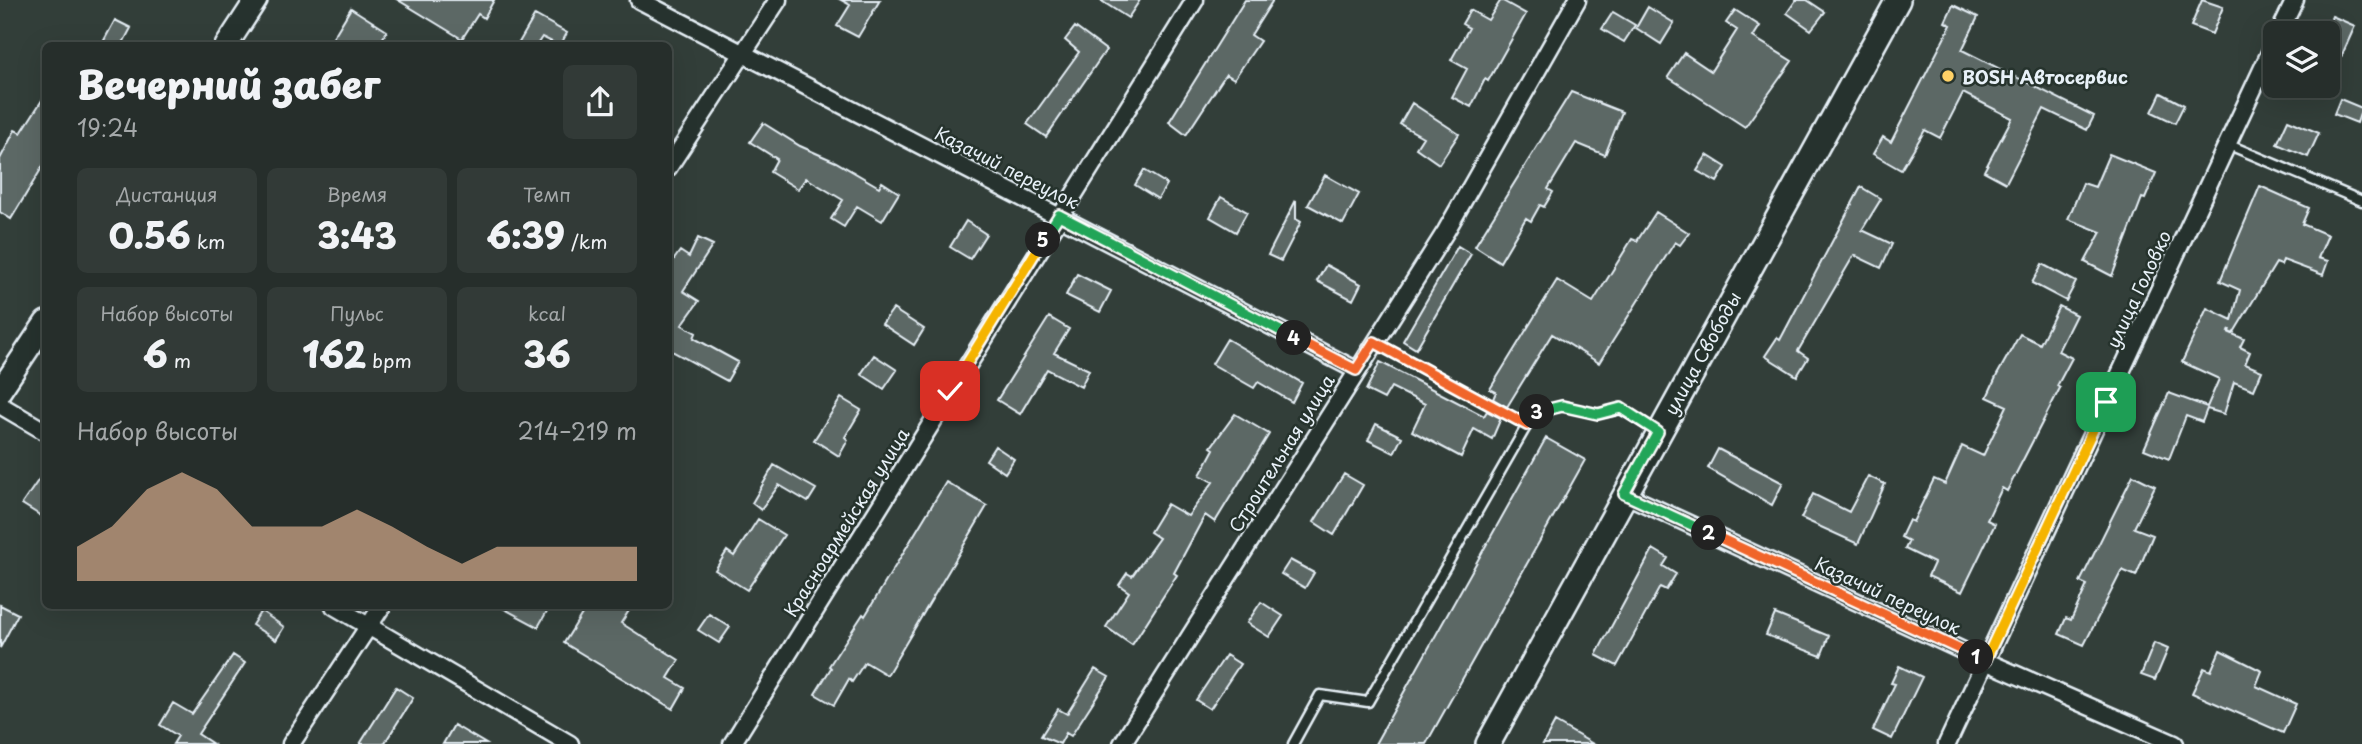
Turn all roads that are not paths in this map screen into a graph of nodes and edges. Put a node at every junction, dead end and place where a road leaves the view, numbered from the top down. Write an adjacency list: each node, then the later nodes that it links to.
1 (256, 0): 9 (street)
2 (639, 0): 10 (street, Казачий переулок)
3 (778, 0): 10 (street)
4 (1195, 0): 15 (street, Красноармейская улица)
5 (1577, 0): 17 (street, Строительная улица)
6 (1898, 0): 23 (main road, улица Свободы)
7 (2295, 0): 8 (street)
8 (2285, 21)
9 (229, 42)
10 (744, 53): 13 (street); 15 (street, Казачий переулок)
11 (2263, 68): 12 (street, улица Головко)
12 (2227, 144): 14 (lane); 28 (street, улица Головко)
13 (672, 162)
14 (2362, 201)
15 (1059, 215): 18 (street, Казачий переулок); 31 (street, Красноармейская улица)
16 (42, 327): 19 (street)
17 (1374, 342): 18 (street, Строительная улица); 21 (lane)
18 (1356, 370): 32 (street, Строительная улица)
19 (0, 391)
20 (0, 405): 22 (street)
21 (1527, 425): 23 (lane); 33 (lane)
22 (42, 430)
23 (1658, 432): 24 (main road, улица Свободы)
24 (1624, 494): 28 (street, Казачий переулок); 34 (main road, улица Свободы)
25 (339, 609): 27 (street)
26 (380, 609): 27 (street)
27 (369, 626): 29 (street); 30 (street)
28 (1985, 661): 35 (street, улица Головко); 36 (street, Казачий переулок)
29 (291, 744)
30 (570, 744)
31 (732, 744)
32 (1122, 744)
33 (1293, 744)
34 (1488, 744)
35 (1947, 744)
36 (2175, 744)

